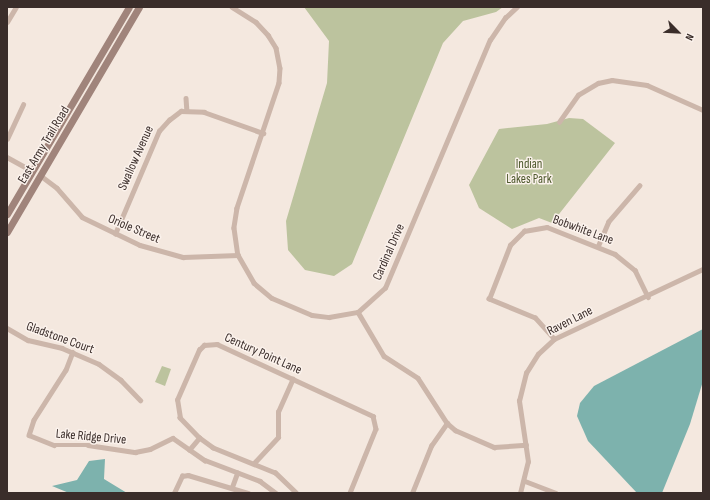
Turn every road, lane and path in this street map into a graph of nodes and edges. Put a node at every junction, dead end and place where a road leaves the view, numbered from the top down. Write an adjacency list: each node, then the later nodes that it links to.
1 (16, 7): 6 (street)
2 (129, 7): 15 (main road, East Army Trail Road)
3 (140, 7): 16 (main road, East Army Trail Road)
4 (232, 7): 12 (street, Cardinal Drive)
5 (517, 7): 25 (street, Cardinal Drive)
6 (7, 22)
7 (186, 98): 10 (street)
8 (23, 105): 13 (street)
9 (703, 110): 11 (street)
10 (187, 111): 12 (street); 20 (street, Swallow Avenue)
11 (559, 122)
12 (262, 133): 22 (street, Cardinal Drive)
13 (7, 139)
14 (7, 157): 15 (street)
15 (32, 171): 18 (main road, East Army Trail Road)
16 (40, 175): 19 (main road, East Army Trail Road); 20 (street, Oriole Street)
17 (639, 186): 21 (street)
18 (7, 214)
19 (7, 232)
20 (115, 234): 22 (street, Oriole Street)
21 (598, 246): 24 (street, Bobwhite Lane); 27 (street, Bobwhite Lane)
22 (238, 255): 25 (street, Cardinal Drive)
23 (703, 269): 24 (street, Raven Lane)
24 (648, 297): 27 (street, Raven Lane)
25 (358, 312): 31 (street)
26 (7, 328): 28 (street, Gladstone Court)
27 (554, 339): 33 (street, Raven Lane)
28 (73, 352): 30 (street, Gladstone Court); 34 (street, Lake Ridge Drive)
29 (293, 379): 32 (street, Century Point Lane); 35 (street); 43 (street, Century Point Lane)
30 (140, 400)
31 (447, 422): 33 (street); 44 (street)
32 (199, 438): 34 (street); 35 (street, Century Point Lane)
33 (526, 445): 37 (street, Raven Lane)
34 (189, 450): 36 (street)
35 (254, 464): 42 (street, Century Point Lane)
36 (237, 473): 38 (street); 41 (street)
37 (525, 481): 45 (street, Raven Lane); 46 (street)
38 (232, 487): 39 (street); 40 (street)
39 (174, 493)
40 (248, 493)
41 (276, 493)
42 (296, 493)
43 (350, 493)
44 (412, 493)
45 (520, 493)
46 (556, 493)

